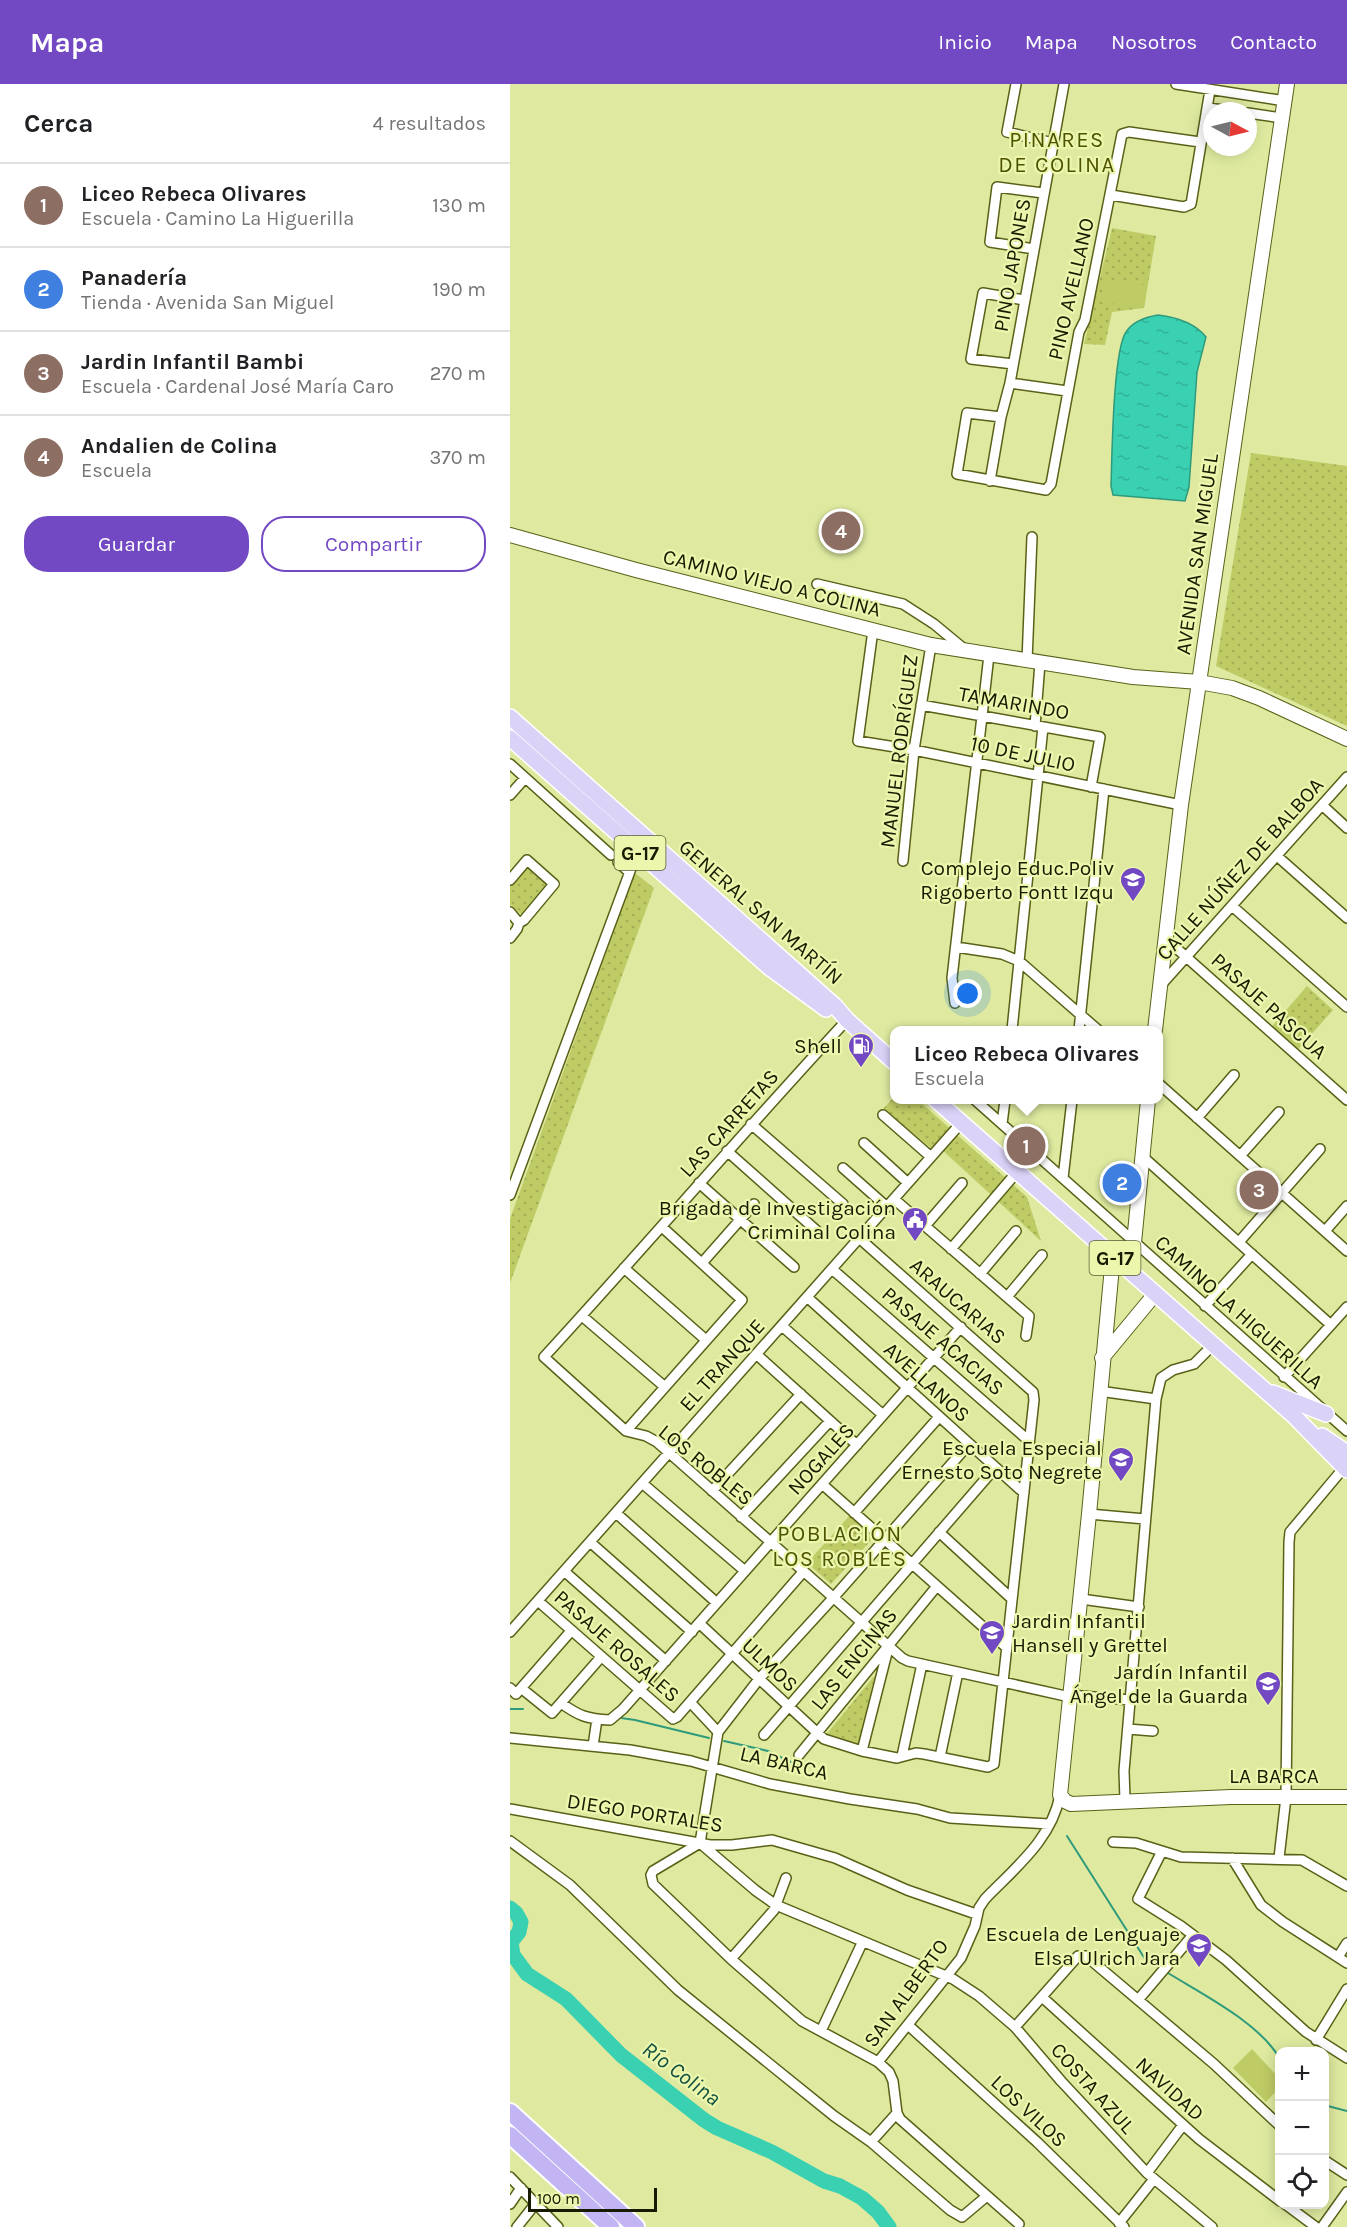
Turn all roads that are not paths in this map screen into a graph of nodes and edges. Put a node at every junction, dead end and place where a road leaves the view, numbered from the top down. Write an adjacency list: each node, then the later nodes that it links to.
1 (1016, 84): 12 (street)
2 (1064, 84): 12 (street, PINO JAPONES)
3 (1176, 84): 5 (street)
4 (1287, 84): 6 (street, AVENIDA SAN MIGUEL)
5 (1210, 90): 6 (street); 7 (street)
6 (1285, 101): 9 (street, AVENIDA SAN MIGUEL)
7 (1209, 102)
8 (1257, 115): 9 (street)
9 (1282, 118): 30 (street, AVENIDA SAN MIGUEL)
10 (1203, 129): 11 (street)
11 (1200, 142): 14 (street, PINO AVELLANO); 14 (street)
12 (1053, 143): 13 (street, PINO JAPONES)
13 (1043, 194): 15 (street, PINO JAPONES); 15 (street)
14 (1111, 195): 19 (street, PINO AVELLANO)
15 (1034, 249): 16 (street, PINO JAPONES)
16 (1024, 300): 17 (street, PINO JAPONES); 17 (street)
17 (1013, 364): 18 (street, PINO JAPONES)
18 (1010, 382): 19 (street); 20 (street, PINO JAPONES)
19 (1067, 391): 21 (street, PINO AVELLANO)
20 (1001, 417): 21 (street, PINO JAPONES); 21 (street)
21 (990, 481)
22 (510, 535): 25 (street, CAMINO VIEJO A COLINA)
23 (1032, 537): 29 (street)
24 (817, 585): 27 (street)
25 (873, 630): 26 (street, CAMINO VIEJO A COLINA); 37 (street, 10 DE JULIO)
26 (931, 645): 27 (street, CAMINO VIEJO A COLINA); 31 (street, MANUEL RODRÍGUEZ)
27 (965, 651): 28 (street, CAMINO VIEJO A COLINA)
28 (989, 655): 29 (street, CAMINO VIEJO A COLINA); 32 (street)
29 (1033, 662): 30 (street, CAMINO VIEJO A COLINA); 34 (street)
30 (1199, 682): 36 (street, CAMINO VIEJO A COLINA); 46 (street, AVENIDA SAN MIGUEL)
31 (921, 705): 32 (street, TAMARINDO); 37 (street, MANUEL RODRÍGUEZ)
32 (983, 716): 34 (street, TAMARINDO); 38 (street)
33 (510, 717): 49 (main road, GENERAL SAN MARTÍN / G-17)
34 (1039, 726): 40 (street); 43 (street, TAMARINDO)
35 (510, 738): 50 (main road, GENERAL SAN MARTÍN / G-17)
36 (1347, 739)
37 (914, 750): 38 (street, 10 DE JULIO); 52 (street, MANUEL RODRÍGUEZ)
38 (978, 763): 40 (street, 10 DE JULIO); 61 (street)
39 (510, 764): 42 (street)
40 (1039, 777): 43 (street, 10 DE JULIO); 63 (street)
41 (1347, 777): 47 (street, CALLE NÚÑEZ DE BALBOA)
42 (525, 778): 45 (street); 53 (street)
43 (1091, 787): 44 (street, 10 DE JULIO)
44 (1104, 789): 46 (street, 10 DE JULIO); 67 (street)
45 (510, 795)
46 (1180, 805): 60 (street, AVENIDA SAN MIGUEL)
47 (1322, 805): 48 (street); 51 (street, CALLE NÚÑEZ DE BALBOA)
48 (1347, 828)
49 (644, 836): 50 (street); 68 (main road, GENERAL SAN MARTÍN / G-17)
50 (637, 851): 53 (street); 68 (main road, GENERAL SAN MARTÍN / G-17)
51 (1276, 856): 55 (street, CALLE NÚÑEZ DE BALBOA); 57 (street)
52 (903, 861)
53 (629, 872): 101 (street)
54 (510, 880): 58 (street)
55 (1232, 906): 62 (street, CALLE NÚÑEZ DE BALBOA); 66 (street)
56 (510, 912): 58 (street)
57 (1347, 918)
58 (519, 923): 59 (street)
59 (510, 938)
60 (1166, 939): 62 (street, PASAJE PASCUA); 64 (street, AVENIDA SAN MIGUEL)
61 (956, 947): 63 (street); 65 (street)
62 (1186, 956): 64 (street, CALLE NÚÑEZ DE BALBOA); 76 (street, PASAJE PASCUA)
63 (1019, 961): 67 (street); 69 (street)
64 (1161, 985): 72 (street, AVENIDA SAN MIGUEL)
65 (955, 1003)
66 (1347, 1007)
67 (1081, 1016): 70 (street); 71 (street)
68 (847, 1020): 73 (main road, GENERAL SAN MARTÍN / G-17); 86 (street, LAS CARRETAS)
69 (1012, 1026)
70 (1080, 1026)
71 (1093, 1026)
72 (1156, 1026)
73 (890, 1058)
74 (1234, 1074): 84 (street)
75 (1163, 1087): 84 (street)
76 (1347, 1100)
77 (941, 1104): 85 (main road, G-17)
78 (980, 1104): 87 (street, CAMINO LA HIGUERILLA)
79 (1004, 1104): 87 (street)
80 (1072, 1104): 96 (street)
81 (1147, 1104): 91 (street)
82 (1279, 1113): 92 (street)
83 (882, 1115): 93 (street)
84 (1197, 1118): 92 (street)
85 (962, 1122): 93 (street, EL TRANQUE); 95 (main road, G-17)
86 (751, 1124): 90 (street, LAS CARRETAS); 104 (street)
87 (1002, 1124): 96 (street, CAMINO LA HIGUERILLA)
88 (864, 1143): 98 (street)
89 (1320, 1149): 100 (street)
90 (727, 1151): 97 (street, LAS CARRETAS); 110 (street)
91 (1141, 1155): 114 (street); 115 (street)
92 (1240, 1156): 100 (street)
93 (931, 1157): 98 (street, EL TRANQUE)
94 (843, 1168): 106 (street)
95 (1017, 1172): 116 (street); 120 (main road, G-17)
96 (1063, 1178): 114 (street, CAMINO LA HIGUERILLA)
97 (699, 1183): 107 (street); 109 (street, LAS CARRETAS)
98 (908, 1183): 102 (street, EL TRANQUE)
99 (962, 1183): 108 (street)
100 (1282, 1194): 111 (street); 115 (street)
101 (510, 1195)
102 (894, 1199): 106 (street, EL TRANQUE); 108 (street)
103 (754, 1204): 107 (street)
104 (843, 1204)
105 (1347, 1206): 111 (street)
106 (887, 1207): 113 (street, EL TRANQUE)
107 (741, 1220): 121 (street); 123 (street)
108 (925, 1226): 116 (street)
109 (662, 1227): 121 (street); 122 (street, LAS CARRETAS)
110 (818, 1231)
111 (1325, 1231): 117 (street)
112 (1016, 1232): 126 (street)
113 (860, 1238): 124 (street, EL TRANQUE); 135 (street, ARAUCARIAS)
114 (1133, 1242): 125 (street); 130 (street, CAMINO LA HIGUERILLA)
115 (1239, 1242): 118 (street)
116 (951, 1249): 126 (street)
117 (1347, 1251)
118 (1252, 1254): 130 (street); 133 (street)
119 (1042, 1255): 129 (street)
120 (1113, 1257): 125 (main road, G-17); 142 (street, SAN ALBERTO)
121 (702, 1263): 137 (street)
122 (624, 1268): 132 (street, LAS CARRETAS); 137 (street)
123 (794, 1268)
124 (832, 1269): 128 (street, EL TRANQUE); 141 (street, PASAJE ACACIAS)
125 (1131, 1273): 127 (main road, G-17)
126 (980, 1274): 129 (street)
127 (1155, 1294): 138 (main road, G-17); 142 (street)
128 (807, 1297): 134 (street, EL TRANQUE); 145 (street, AVELLANOS)
129 (1007, 1297): 136 (street)
130 (1205, 1306): 143 (street, CAMINO LA HIGUERILLA)
131 (1347, 1308): 133 (street)
132 (582, 1316): 140 (street, LAS CARRETAS); 144 (street)
133 (1331, 1325): 143 (street)
134 (782, 1326): 139 (street, EL TRANQUE); 151 (street)
135 (961, 1328): 141 (street, NOGALES); 156 (street, ARAUCARIAS)
136 (1026, 1336)
137 (706, 1340): 144 (street)
138 (1213, 1345): 146 (main road, G-17); 149 (street)
139 (756, 1354): 148 (street); 159 (street, EL TRANQUE)
140 (544, 1358): 154 (street, LOS ROBLES)
141 (934, 1358): 145 (street, NOGALES); 156 (street, PASAJE ACACIAS)
142 (1102, 1358): 147 (street, SAN ALBERTO)
143 (1284, 1377): 150 (street, CAMINO LA HIGUERILLA)
144 (664, 1387): 154 (street)
145 (907, 1388): 151 (street, NOGALES); 152 (street, AVELLANOS)
146 (1262, 1388): 150 (main road); 160 (main road, G-17)
147 (1099, 1391): 149 (street); 168 (street, SAN ALBERTO)
148 (801, 1394): 153 (street); 164 (street)
149 (1156, 1399): 170 (street)
150 (1326, 1414): 155 (street, CAMINO LA HIGUERILLA)
151 (883, 1416): 158 (street, NOGALES)
152 (939, 1417): 157 (street, AVELLANOS); 167 (street)
153 (830, 1420): 158 (street); 169 (street)
154 (626, 1431): 159 (street, LOS ROBLES)
155 (1347, 1431)
156 (1029, 1441): 165 (street)
157 (969, 1443): 161 (street, AVELLANOS); 172 (street)
158 (857, 1445): 163 (street, NOGALES)
159 (669, 1453): 162 (street, EL TRANQUE); 164 (street, LOS ROBLES)
160 (1346, 1464): 221 (street)
161 (995, 1468): 165 (street, AVELLANOS); 171 (street)
162 (642, 1483): 166 (street, EL TRANQUE); 177 (street)
163 (822, 1484): 167 (street); 174 (street, NOGALES)
164 (712, 1491): 169 (street, LOS ROBLES)
165 (1024, 1493): 181 (street)
166 (616, 1513): 173 (street, EL TRANQUE); 184 (street)
167 (854, 1513): 172 (street)
168 (1089, 1514): 170 (street); 182 (street, SAN ALBERTO)
169 (741, 1517): 174 (street, LOS ROBLES)
170 (1145, 1519): 185 (street)
171 (939, 1532): 175 (street); 181 (street)
172 (884, 1539): 175 (street); 180 (street)
173 (590, 1542): 176 (street, EL TRANQUE); 190 (street)
174 (770, 1543): 177 (street, NOGALES); 178 (street, LOS ROBLES)
175 (912, 1564): 179 (street); 187 (street)
176 (564, 1571): 183 (street, EL TRANQUE); 195 (street)
177 (745, 1572): 184 (street, NOGALES)
178 (803, 1572): 180 (street, LOS ROBLES); 193 (street)
179 (937, 1586): 191 (street, LAS ENCINAS); 192 (street)
180 (834, 1597): 187 (street, LOS ROBLES); 198 (street)
181 (1012, 1599): 192 (street)
182 (1081, 1599): 185 (street); 202 (street, SAN ALBERTO)
183 (538, 1601): 188 (street, PASAJE ROSALES); 189 (street, EL TRANQUE)
184 (717, 1603): 186 (street, NOGALES)
185 (1139, 1607): 203 (street)
186 (699, 1623): 190 (street, NOGALES); 193 (street, ULMOS)
187 (861, 1623): 191 (street, LOS ROBLES); 206 (street)
188 (571, 1631): 194 (street, PASAJE ROSALES); 200 (street)
189 (510, 1632)
190 (692, 1632): 195 (street, NOGALES)
191 (889, 1646): 196 (street, LOS ROBLES); 211 (street, LAS ENCINAS); 215 (street)
192 (1007, 1648): 199 (street)
193 (732, 1654): 198 (street, ULMOS); 204 (street)
194 (601, 1657): 201 (street, PASAJE ROSALES); 205 (street)
195 (666, 1661): 201 (street, NOGALES)
196 (922, 1664): 197 (street, LOS ROBLES); 217 (street)
197 (958, 1672): 199 (street, LOS ROBLES); 218 (street)
198 (759, 1679): 206 (street, ULMOS); 210 (street)
199 (1003, 1682): 202 (street, LOS ROBLES); 218 (street, ULMOS)
200 (516, 1690): 205 (street)
201 (639, 1691): 204 (street, PASAJE ROSALES); 207 (street, NOGALES)
202 (1070, 1696): 203 (street, LOS ROBLES); 220 (street, SAN ALBERTO)
203 (1130, 1700): 208 (street)
204 (690, 1702): 210 (street)
205 (561, 1703): 207 (street)
206 (788, 1706): 211 (street, ULMOS); 212 (street)
207 (597, 1719): 214 (street)
208 (1128, 1730): 209 (street); 223 (street)
209 (1153, 1731)
210 (718, 1732): 219 (street)
211 (817, 1733): 215 (street, ULMOS); 216 (street, LAS ENCINAS)
212 (764, 1735)
213 (510, 1738): 214 (street, LA BARCA)
214 (593, 1746): 219 (street, LA BARCA)
215 (862, 1750): 217 (street, ULMOS)
216 (799, 1755)
217 (902, 1756): 218 (street, ULMOS)
218 (940, 1757)
219 (712, 1767): 225 (street, LA BARCA); 228 (street)
220 (1060, 1795): 223 (street, LA BARCA); 225 (street, SAN ALBERTO)
221 (1286, 1797): 222 (street, LA BARCA); 223 (street, LA BARCA); 231 (street)
222 (1347, 1797)
223 (1125, 1800)
224 (510, 1809): 228 (street, DIEGO PORTALES)
225 (1049, 1824): 235 (street, SAN ALBERTO)
226 (510, 1841): 257 (street)
227 (1113, 1842): 229 (street)
228 (700, 1843): 234 (street, COSTA AZUL); 235 (street, DIEGO PORTALES); 240 (street)
229 (1162, 1851): 230 (street); 236 (street)
230 (1232, 1858): 231 (street); 239 (street)
231 (1279, 1858): 233 (street)
232 (786, 1878): 234 (street)
233 (1347, 1886)
234 (776, 1905): 237 (street, COSTA AZUL); 240 (street)
235 (976, 1914): 242 (street, SAN ALBERTO)
236 (1193, 1935): 245 (street); 249 (street)
237 (862, 1943): 242 (street, COSTA AZUL); 248 (street)
238 (1347, 1943): 239 (street)
239 (1338, 1957): 241 (street)
240 (731, 1959): 248 (street)
241 (1347, 1963)
242 (946, 1977): 246 (street, SAN ALBERTO); 247 (street, COSTA AZUL)
243 (1347, 1989): 249 (street)
244 (1042, 1997): 245 (street); 247 (street); 255 (street, NAVIDAD)
245 (1138, 2000): 254 (street)
246 (908, 2025): 251 (street, SAN ALBERTO); 271 (street, LOS VILOS)
247 (1016, 2027): 260 (street, COSTA AZUL)
248 (821, 2031): 251 (street)
249 (1316, 2040): 250 (street)
250 (1347, 2058)
251 (878, 2062): 253 (street, SAN ALBERTO)
252 (510, 2112): 275 (highway)
253 (897, 2113): 257 (street); 264 (street)
254 (1275, 2121)
255 (1183, 2125): 260 (street); 265 (street, NAVIDAD)
256 (510, 2135): 274 (highway)
257 (871, 2142): 264 (street)
258 (1329, 2163): 259 (street)
259 (1347, 2175)
260 (1150, 2176): 271 (street); 276 (street, COSTA AZUL)
261 (510, 2177): 262 (street)
262 (521, 2188): 266 (street); 267 (street)
263 (1347, 2192): 278 (street)
264 (987, 2196): 269 (street)
265 (1275, 2197)
266 (536, 2203): 272 (street); 273 (street)
267 (510, 2204)
268 (1288, 2209): 270 (street)
269 (1019, 2224)
270 (1303, 2224): 277 (street)
271 (1122, 2225)
272 (517, 2227)
273 (558, 2227)
274 (611, 2227)
275 (636, 2227)
276 (1212, 2227)
277 (1316, 2227)
278 (1322, 2227)

